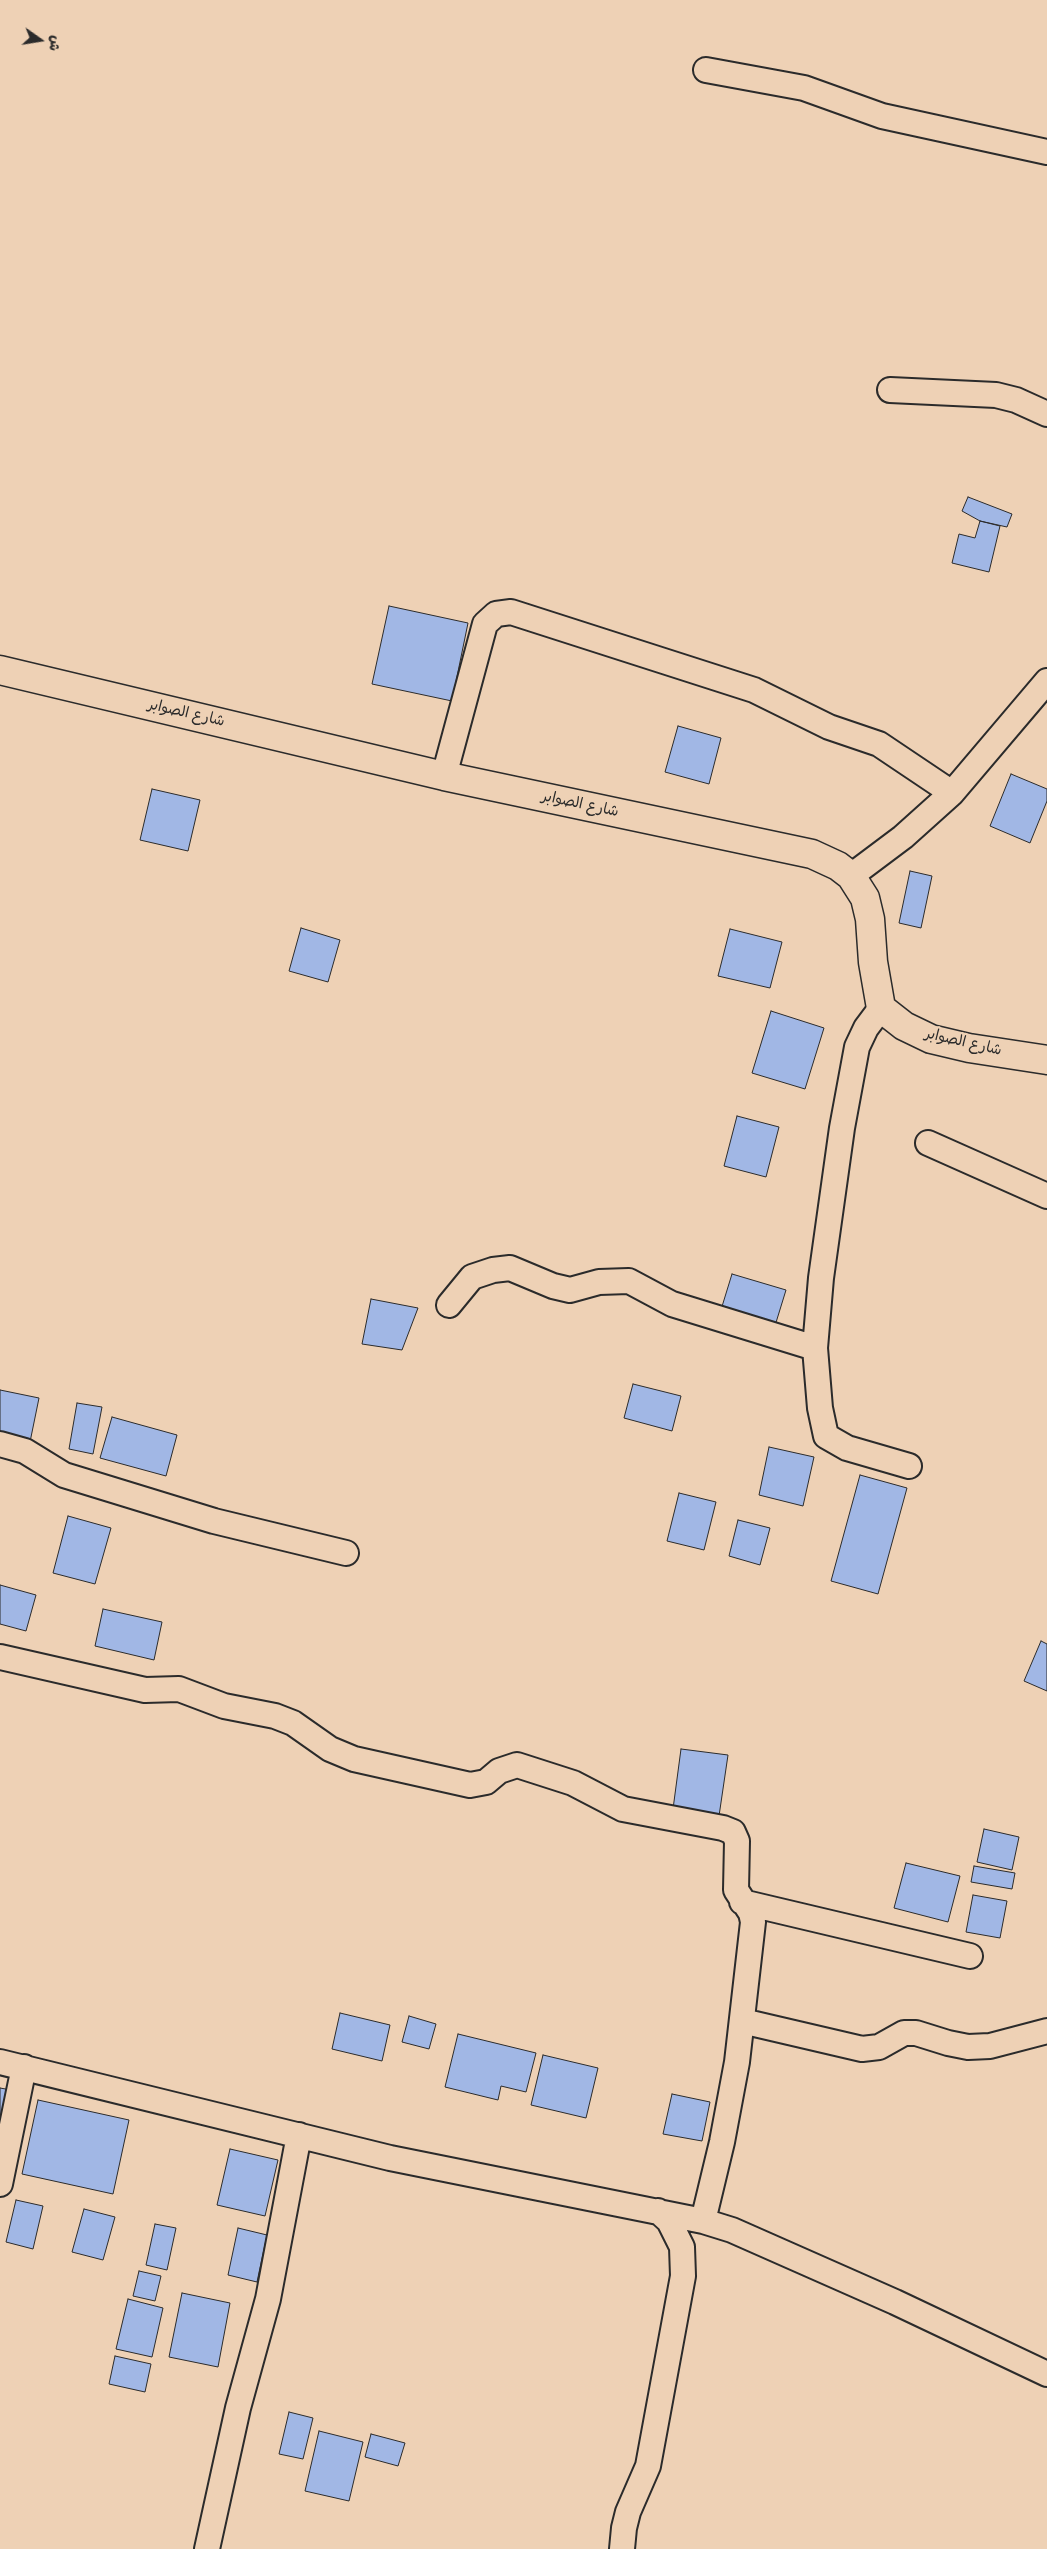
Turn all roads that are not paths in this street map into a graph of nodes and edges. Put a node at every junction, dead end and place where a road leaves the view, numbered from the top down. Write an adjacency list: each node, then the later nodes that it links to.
1 (706, 70): 2 (street)
2 (1047, 152)
3 (890, 390): 4 (street)
4 (1047, 414)
5 (0, 670): 7 (street, شارع الصوابر)
6 (1045, 686): 8 (street)
7 (444, 776): 8 (street); 9 (street, شارع الصوابر)
8 (952, 793): 9 (street)
9 (851, 876): 10 (street, شارع الصوابر)
10 (881, 1008): 11 (street, شارع الصوابر); 15 (street)
11 (1047, 1060)
12 (928, 1143): 13 (street)
13 (1047, 1196)
14 (449, 1305): 15 (street)
15 (815, 1348): 17 (street)
16 (0, 1444): 18 (street)
17 (909, 1466)
18 (346, 1553)
19 (0, 1657): 20 (street)
20 (742, 1902): 21 (street); 22 (street)
21 (970, 1956)
22 (742, 2021): 23 (street); 29 (street)
23 (1047, 2030)
24 (0, 2062): 25 (street)
25 (24, 2067): 26 (street); 27 (street)
26 (299, 2135): 28 (street); 31 (street)
27 (0, 2184)
28 (658, 2211): 29 (street); 32 (street)
29 (703, 2221): 30 (street)
30 (1047, 2374)
31 (207, 2549)
32 (622, 2549)

